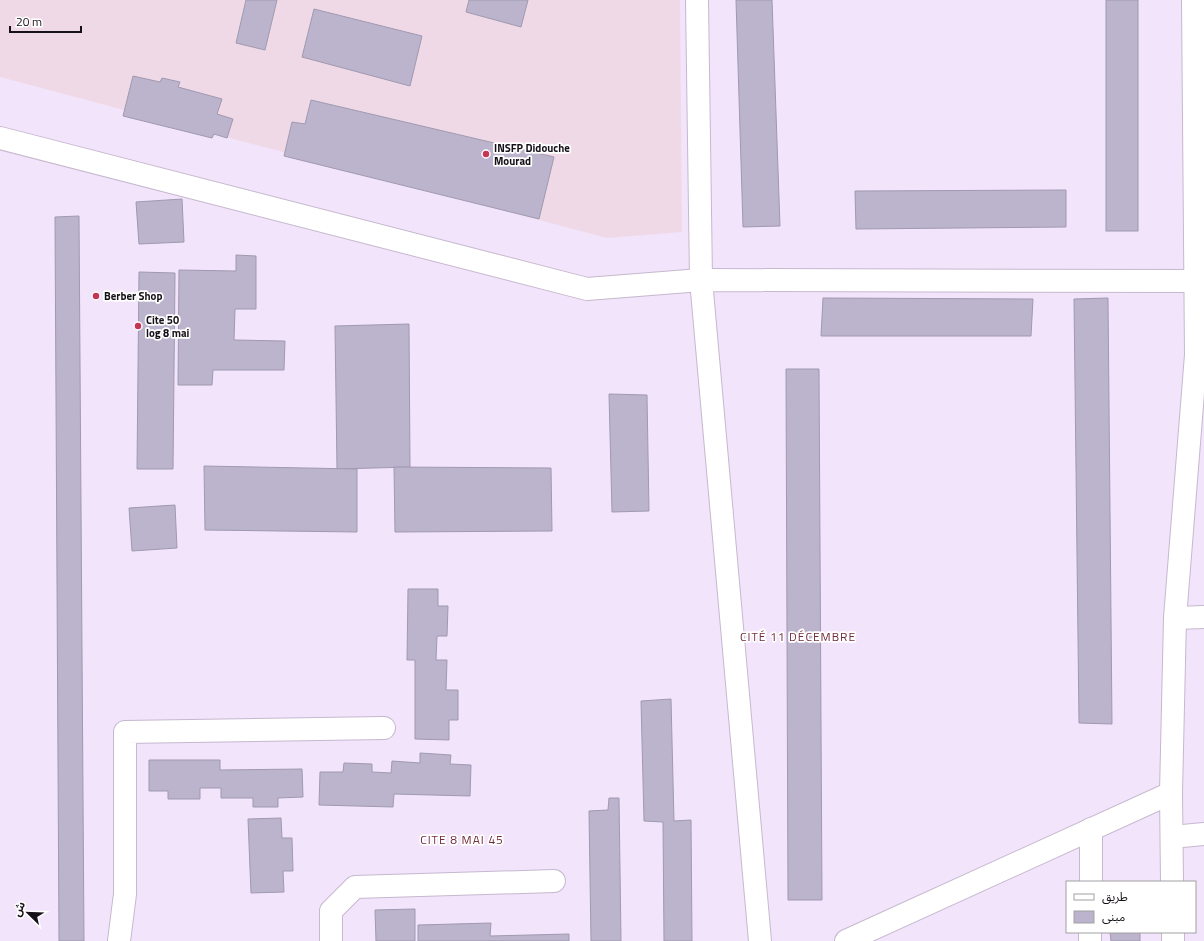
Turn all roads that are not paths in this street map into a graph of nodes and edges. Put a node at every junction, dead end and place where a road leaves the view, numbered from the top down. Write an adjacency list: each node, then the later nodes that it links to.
1 (697, 0): 4 (street)
2 (1193, 0): 5 (street)
3 (0, 138): 4 (street)
4 (701, 280): 5 (street); 19 (street)
5 (1199, 281): 6 (street)
6 (1200, 358): 8 (street)
7 (1204, 617): 8 (street)
8 (1175, 618): 10 (street)
9 (384, 728): 17 (street)
10 (1171, 793): 11 (street); 13 (street)
11 (1091, 829): 14 (street); 20 (street)
12 (1204, 834): 13 (street)
13 (1172, 837): 15 (street)
14 (1091, 881)
15 (1172, 881)
16 (554, 882): 18 (street)
17 (119, 941)
18 (331, 941)
19 (760, 941)
20 (846, 941)

